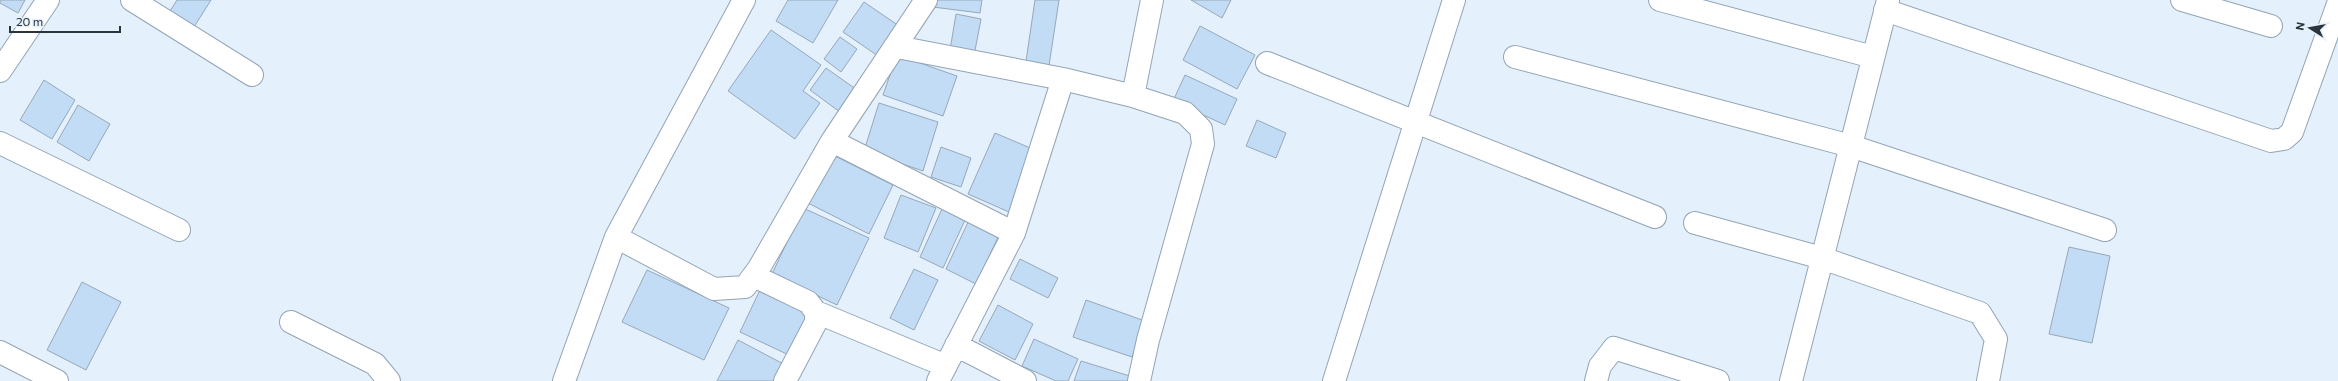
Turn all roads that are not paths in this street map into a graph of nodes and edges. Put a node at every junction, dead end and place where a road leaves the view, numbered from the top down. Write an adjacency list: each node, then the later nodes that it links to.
1 (48, 0): 16 (street)
2 (132, 0): 17 (street)
3 (744, 0): 29 (street)
4 (926, 0): 12 (street)
5 (1152, 0): 19 (street)
6 (1454, 0): 20 (street)
7 (1660, 0): 14 (street)
8 (2182, 0): 11 (street)
9 (2338, 4): 10 (street)
10 (1887, 5): 14 (street)
11 (2271, 26)
12 (897, 47): 18 (street); 21 (street)
13 (1515, 57): 23 (street)
14 (1873, 57): 23 (street)
15 (1267, 63): 20 (street)
16 (0, 71)
17 (252, 75)
18 (1063, 79): 19 (street); 28 (street)
19 (1133, 96): 42 (street)
20 (1415, 122): 24 (street); 43 (street)
21 (832, 141): 28 (street); 31 (street)
22 (0, 144): 26 (street)
23 (1851, 146): 27 (street); 30 (street)
24 (1655, 217)
25 (1695, 223): 30 (street)
26 (180, 230)
27 (2105, 230)
28 (1014, 233): 34 (street)
29 (616, 237): 31 (street); 39 (street)
30 (1822, 258): 46 (street); 47 (street)
31 (754, 276): 32 (street)
32 (816, 312): 36 (street); 40 (street)
33 (291, 322): 38 (street)
34 (956, 345): 36 (street); 41 (street)
35 (0, 352): 37 (street)
36 (942, 374)
37 (57, 381)
38 (389, 381)
39 (564, 381)
40 (785, 381)
41 (1025, 381)
42 (1139, 381)
43 (1334, 381)
44 (1596, 381): 45 (street)
45 (1718, 381)
46 (1791, 381)
47 (1988, 381)

